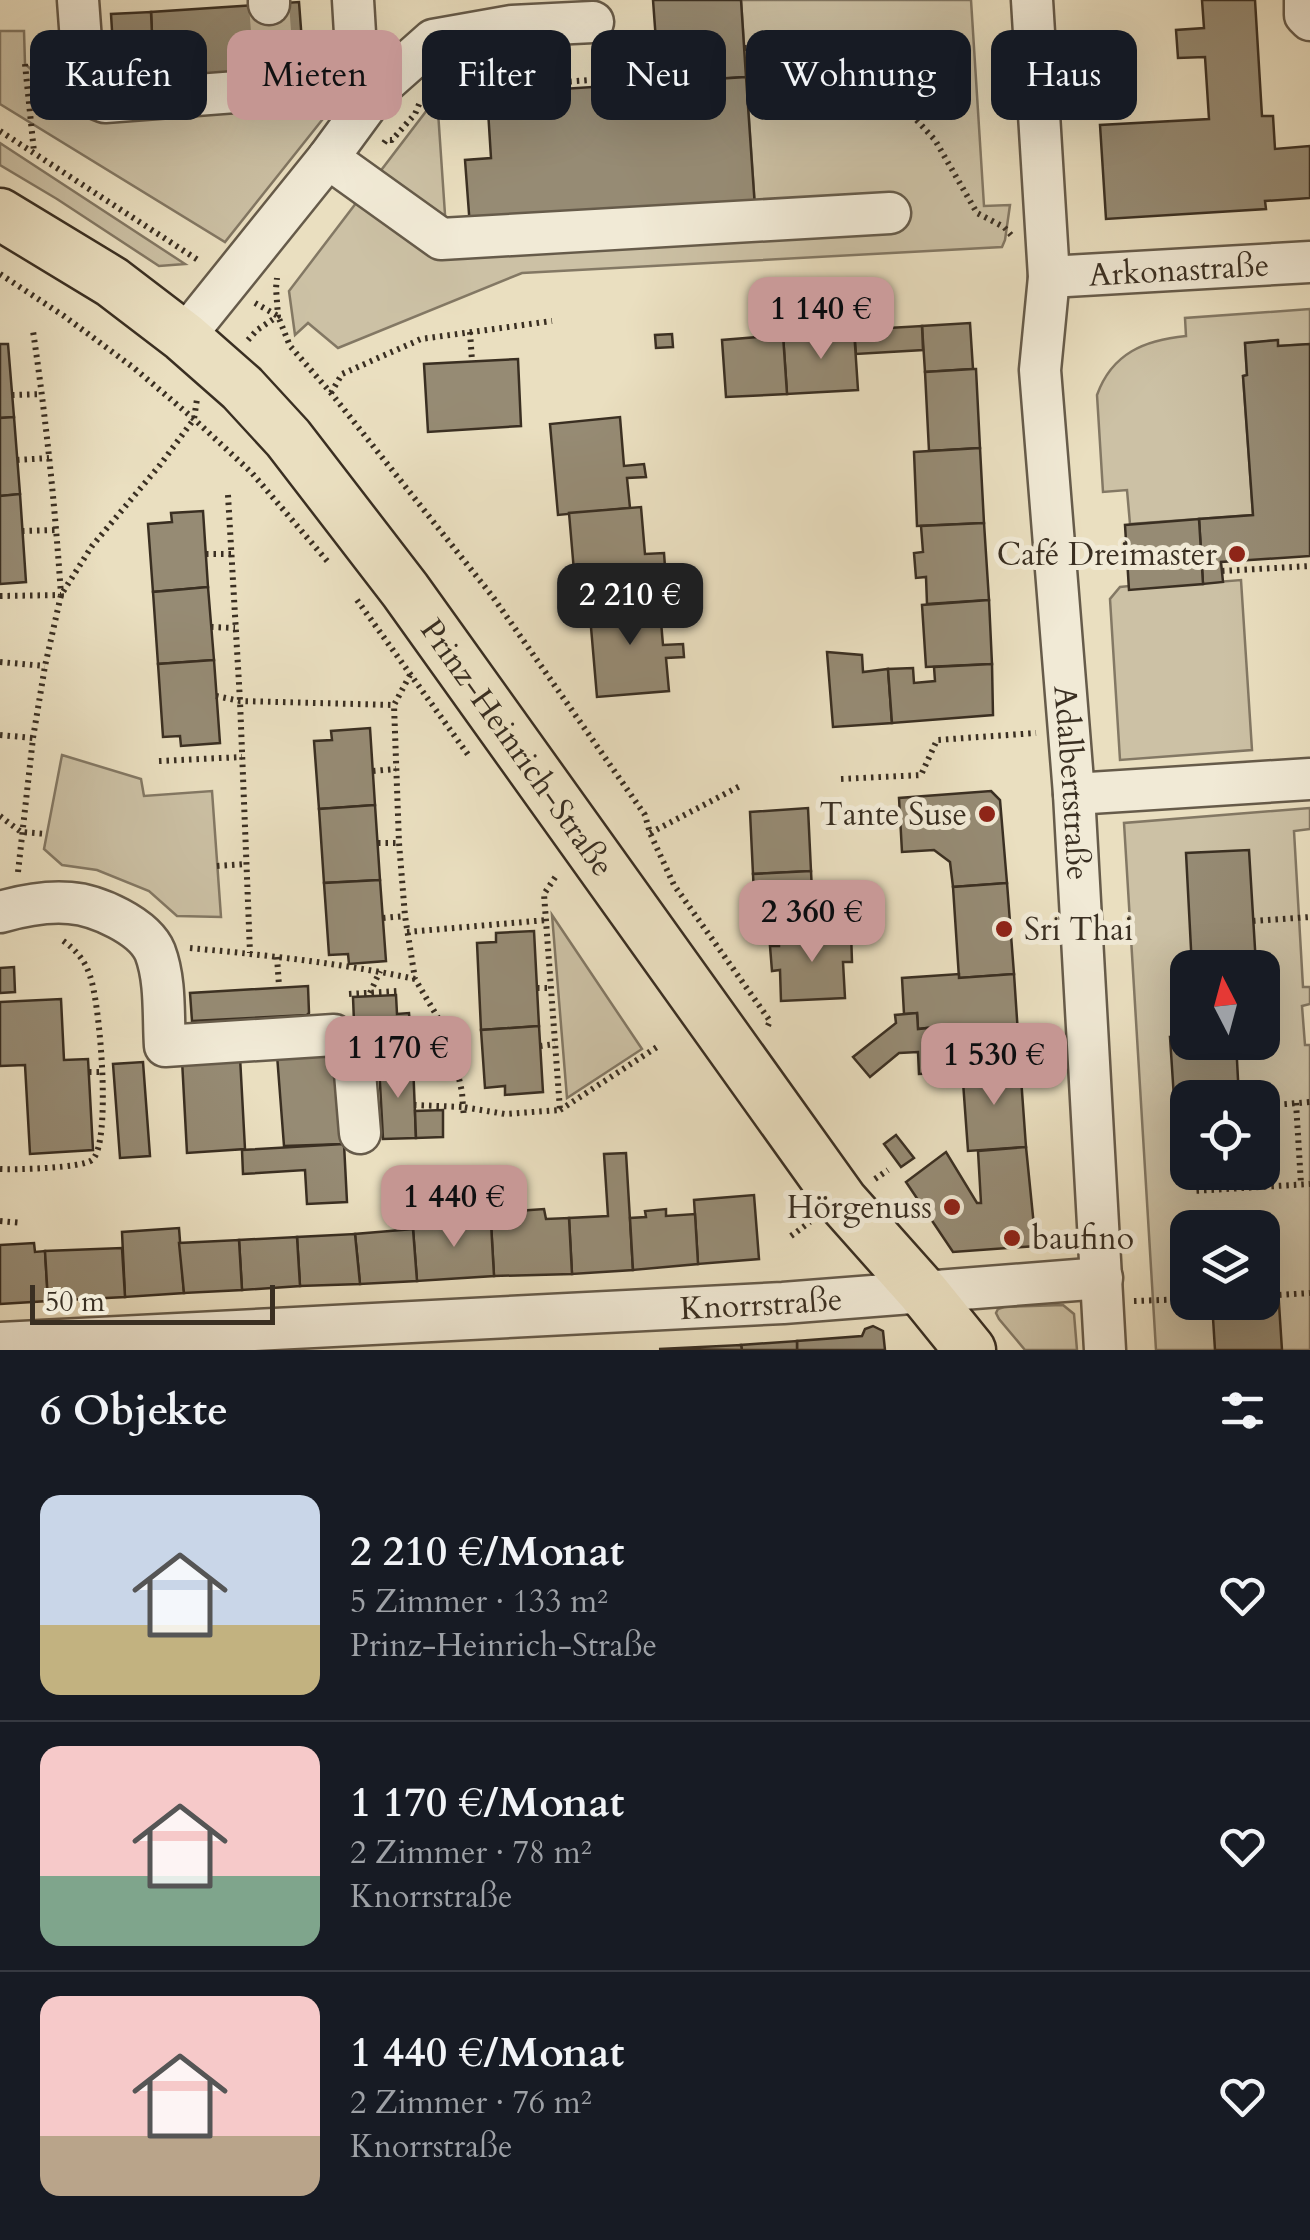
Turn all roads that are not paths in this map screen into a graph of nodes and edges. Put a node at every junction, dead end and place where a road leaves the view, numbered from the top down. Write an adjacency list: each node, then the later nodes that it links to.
1 (78, 0): 9 (street)
2 (353, 0): 7 (street)
3 (1032, 0): 15 (street, Adalbertstraße)
4 (1304, 0): 5 (street)
5 (1310, 20)
6 (592, 22): 8 (street)
7 (355, 30)
8 (402, 67)
9 (227, 93)
10 (355, 120): 11 (street)
11 (328, 158): 12 (street); 16 (street)
12 (890, 213)
13 (0, 214): 16 (main road, Prinz-Heinrich-Straße)
14 (1310, 262): 15 (street, Arkonastraße)
15 (1049, 277): 18 (street, Adalbertstraße)
16 (184, 337): 22 (main road, Prinz-Heinrich-Straße)
17 (1310, 779): 18 (street)
18 (1074, 794): 21 (street, Adalbertstraße)
19 (8, 910): 20 (street)
20 (360, 1132)
21 (1103, 1291): 22 (street, Knorrstraße); 25 (street, Adalbertstraße)
22 (923, 1292): 23 (street, Knorrstraße); 24 (main road, Prinz-Heinrich-Straße)
23 (0, 1343)
24 (970, 1350)
25 (1105, 1350)

